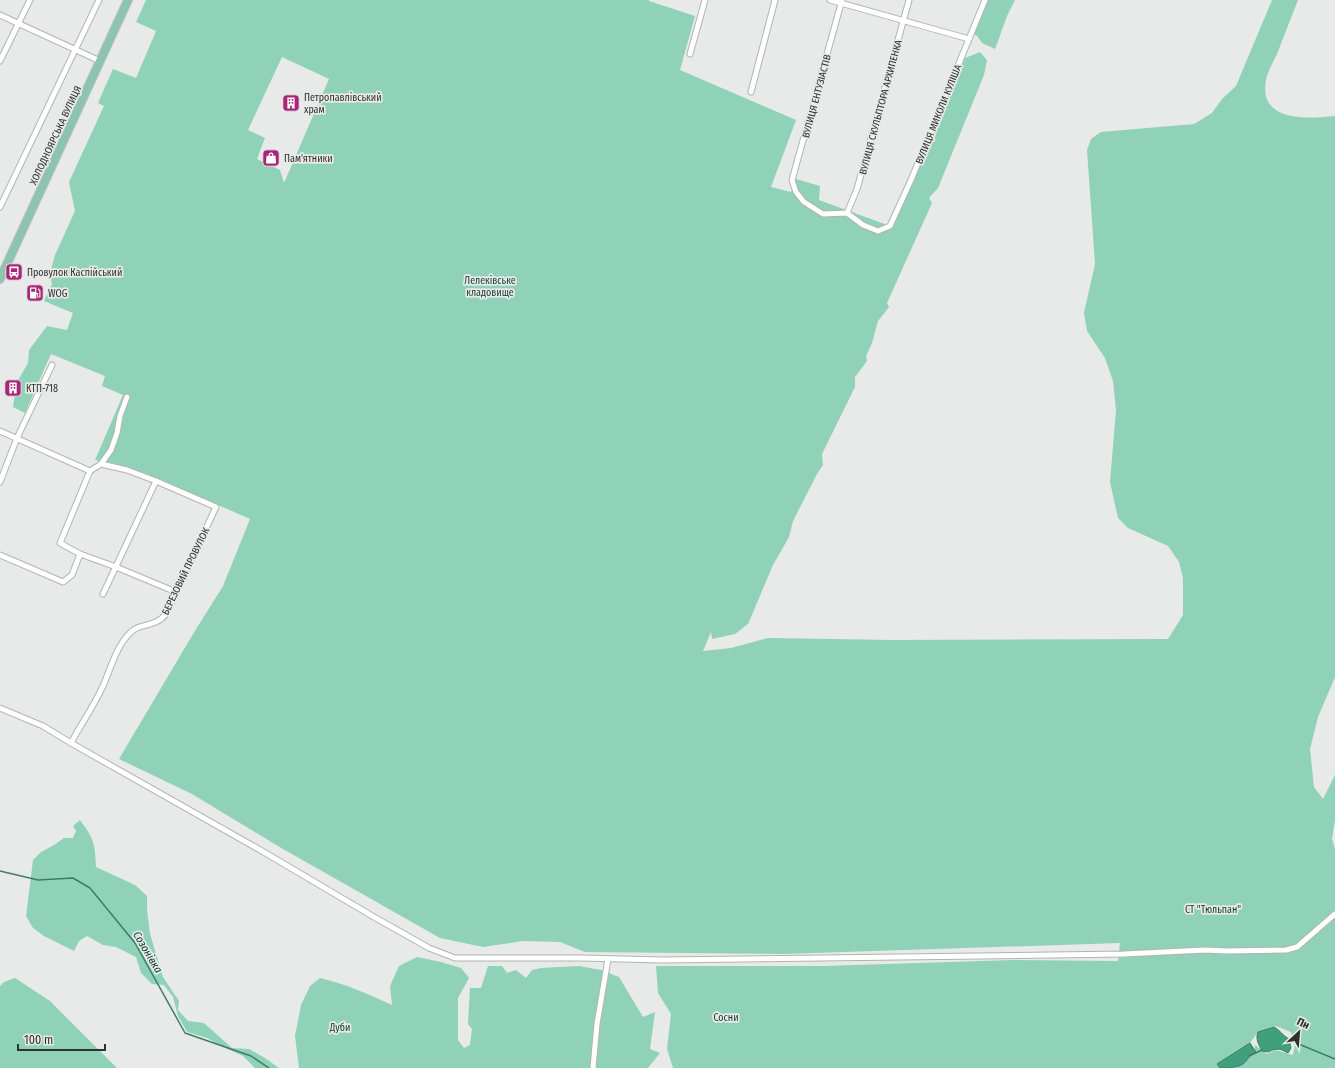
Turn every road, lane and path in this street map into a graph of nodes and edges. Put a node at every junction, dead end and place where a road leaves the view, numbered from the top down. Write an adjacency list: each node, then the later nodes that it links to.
1 (30, 0): 12 (street)
2 (99, 0): 14 (street)
3 (128, 0): 17 (main road, ХОЛОДНОЯРСЬКА ВУЛИЦЯ)
4 (705, 0): 15 (street)
5 (774, 0): 18 (street)
6 (830, 0): 9 (street)
7 (909, 0): 11 (street, ВУЛИЦЯ СКУЛЬПТОРА АРХИПЕНКА)
8 (985, 0): 13 (street, ВУЛИЦЯ МИКОЛИ КУЛІША)
9 (842, 2): 11 (street); 20 (street, ВУЛИЦЯ ЕНТУЗІАСТІВ)
10 (0, 15): 12 (street)
11 (904, 20): 13 (street); 20 (street, ВУЛИЦЯ СКУЛЬПТОРА АРХИПЕНКА)
12 (18, 24): 14 (street); 16 (street)
13 (969, 39): 20 (street, ВУЛИЦЯ МИКОЛИ КУЛІША)
14 (75, 51): 17 (street); 19 (street)
15 (690, 54)
16 (0, 61)
17 (100, 62): 21 (main road, ХОЛОДНОЯРСЬКА ВУЛИЦЯ)
18 (751, 92)
19 (0, 207)
20 (847, 213)
21 (0, 279)
22 (52, 365): 25 (street)
23 (127, 397): 26 (street)
24 (0, 431): 25 (street)
25 (17, 438): 27 (street); 29 (street)
26 (101, 464): 27 (street); 28 (street)
27 (90, 472): 30 (street)
28 (156, 481): 32 (street); 33 (street, БЕРЕЗОВИЙ ПРОВУЛОК)
29 (0, 482)
30 (80, 554): 31 (street); 32 (street)
31 (0, 555)
32 (116, 568): 33 (street); 34 (street)
33 (176, 592): 36 (street, БЕРЕЗОВИЙ ПРОВУЛОК)
34 (103, 594)
35 (0, 708): 36 (street)
36 (71, 743): 38 (street)
37 (1335, 914): 38 (street)
38 (608, 960): 39 (street)
39 (593, 1068)

